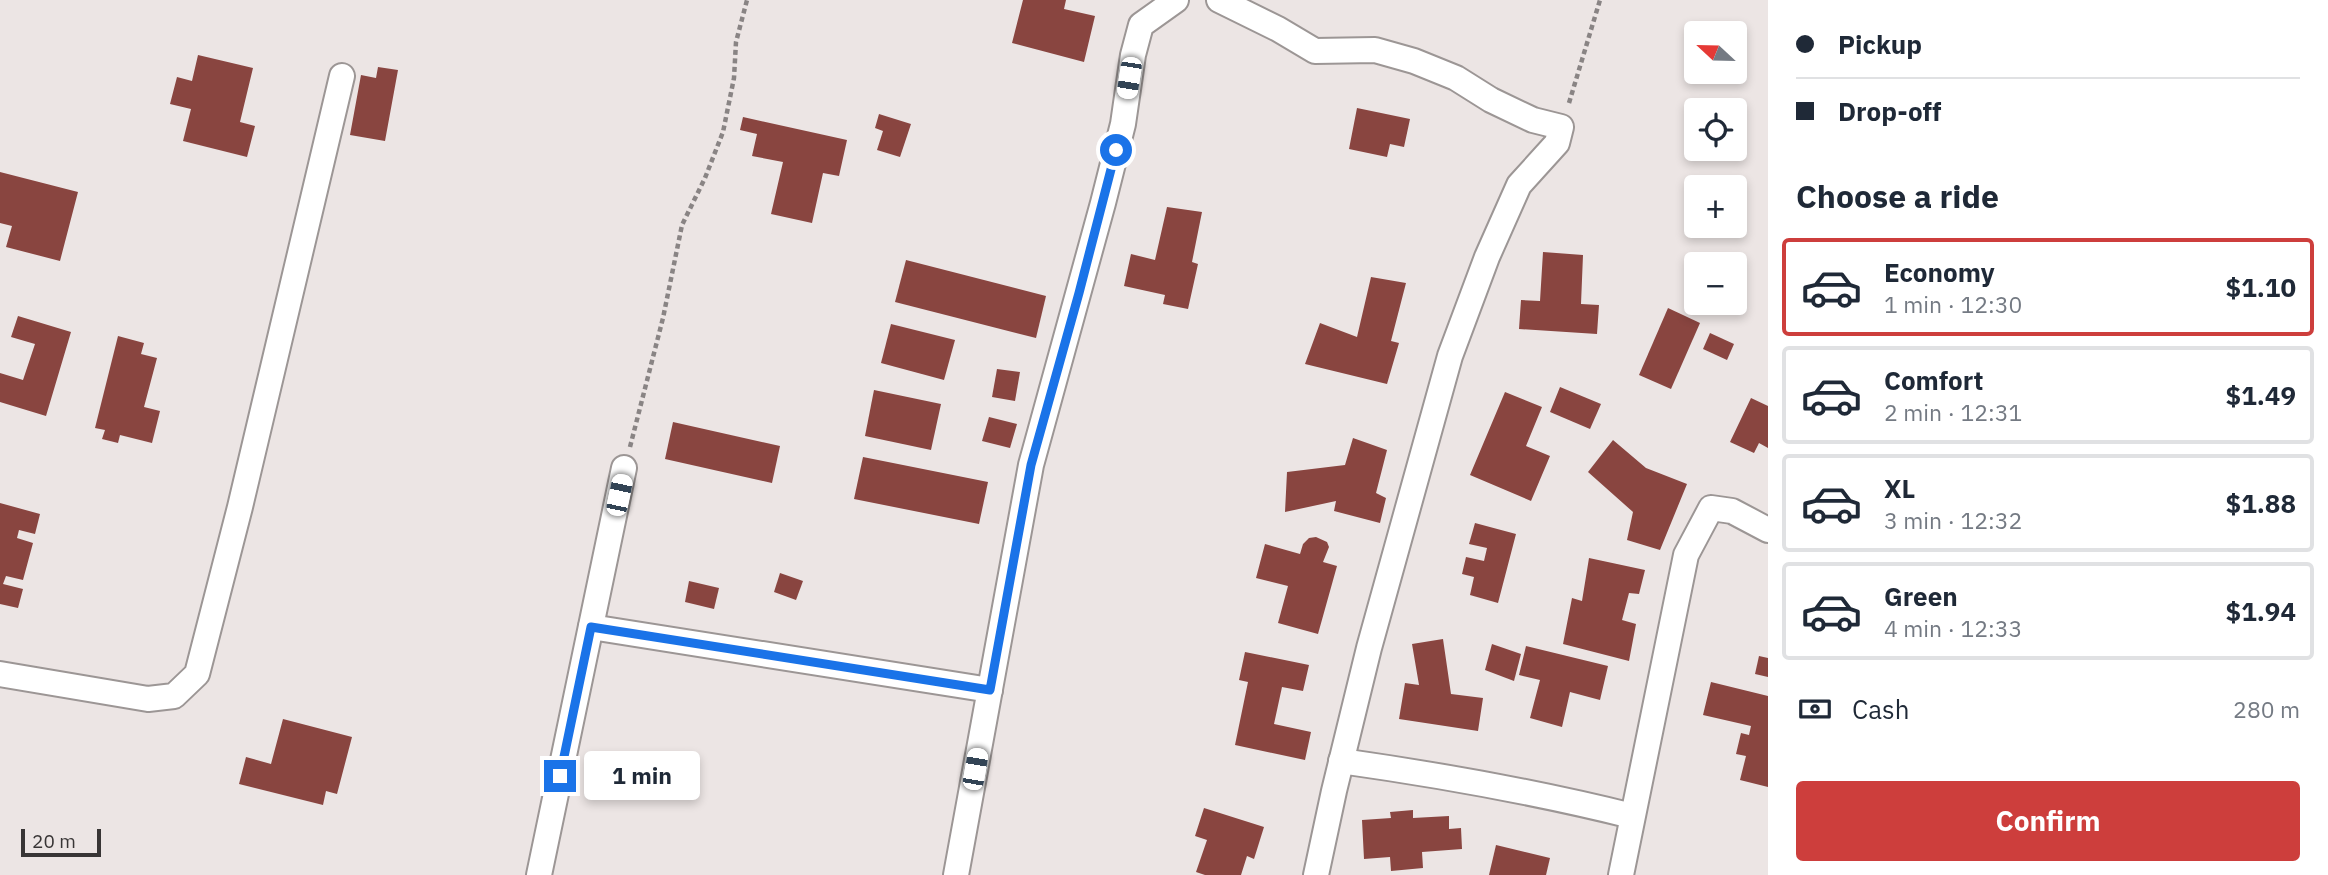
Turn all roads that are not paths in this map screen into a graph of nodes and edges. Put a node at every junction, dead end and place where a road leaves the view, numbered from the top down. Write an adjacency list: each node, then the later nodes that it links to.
1 (1176, 0): 8 (street)
2 (1219, 0): 9 (street)
3 (342, 76): 7 (street)
4 (624, 468): 6 (street)
5 (1768, 530): 10 (street)
6 (591, 627): 8 (street); 11 (street)
7 (0, 674)
8 (990, 690): 12 (street)
9 (1341, 761): 10 (street); 13 (street)
10 (1632, 816): 14 (street)
11 (539, 875)
12 (956, 875)
13 (1316, 875)
14 (1621, 875)

